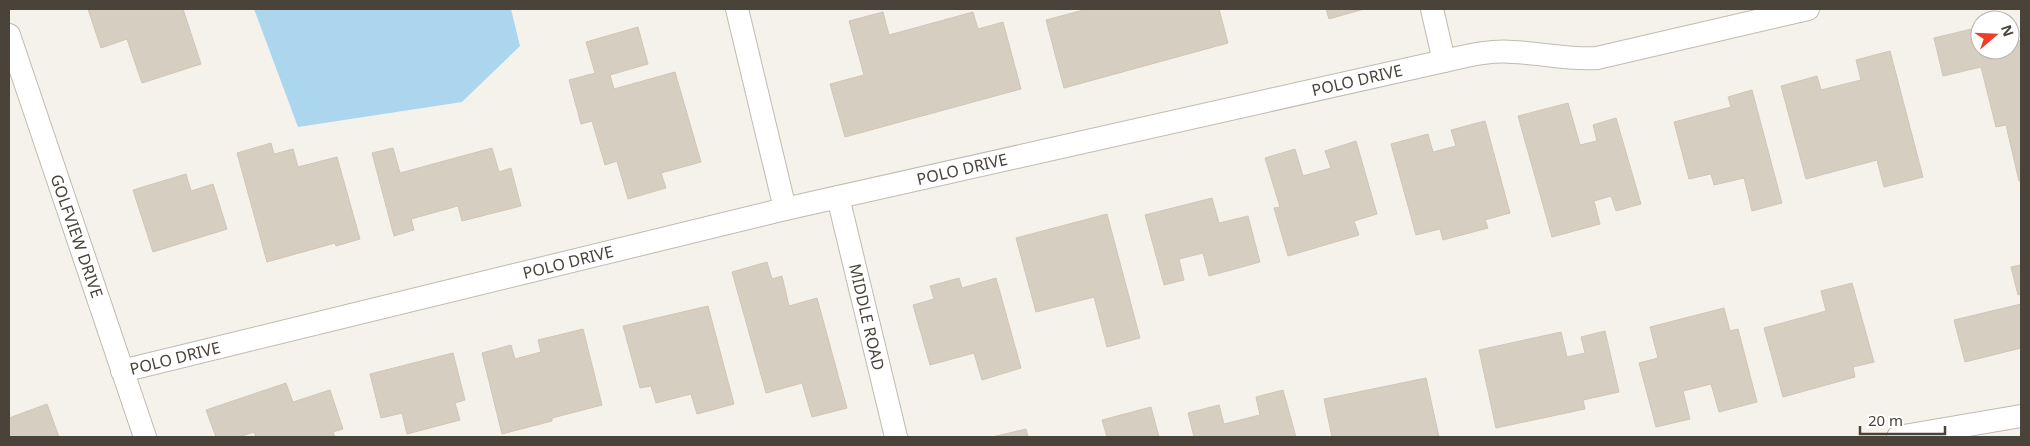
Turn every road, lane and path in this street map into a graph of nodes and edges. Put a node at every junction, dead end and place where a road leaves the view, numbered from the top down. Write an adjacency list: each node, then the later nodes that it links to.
1 (737, 9): 7 (street)
2 (1432, 9): 5 (street)
3 (1808, 9): 5 (street, POLO DRIVE)
4 (9, 35): 8 (street, GOLFVIEW DRIVE)
5 (1444, 60): 6 (street, POLO DRIVE)
6 (838, 197): 7 (street, POLO DRIVE); 11 (street, MIDDLE ROAD)
7 (785, 209): 8 (street, POLO DRIVE)
8 (122, 371): 10 (street, GOLFVIEW DRIVE)
9 (2021, 416): 12 (street)
10 (145, 437)
11 (896, 437)
12 (1898, 437)

